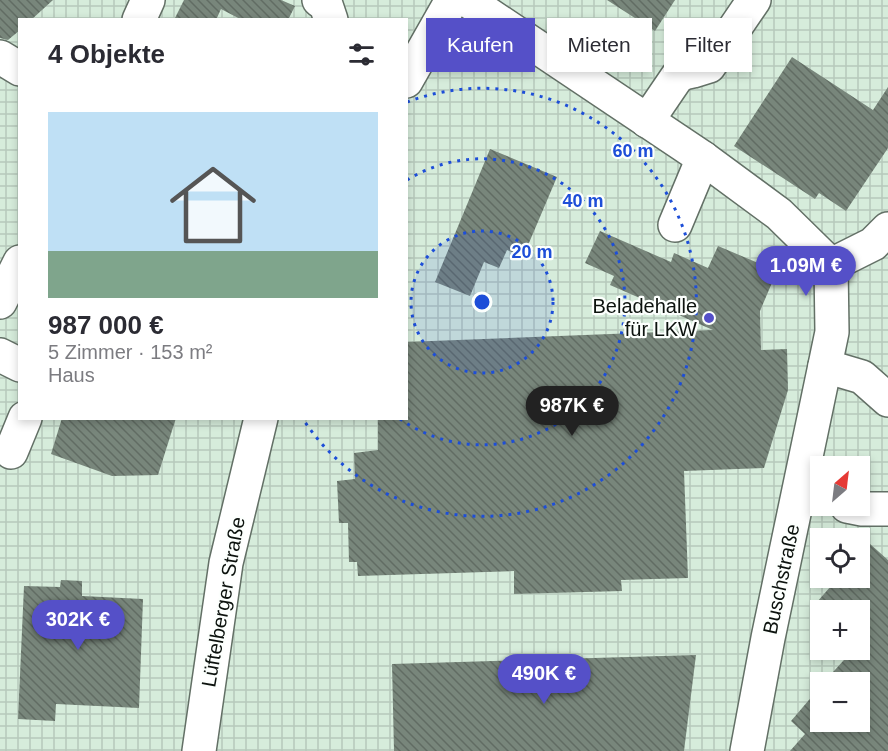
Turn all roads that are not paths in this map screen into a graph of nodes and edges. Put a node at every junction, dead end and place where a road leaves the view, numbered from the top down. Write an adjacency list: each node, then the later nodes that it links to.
1 (148, 0): 6 (street)
2 (319, 0): 7 (street)
3 (452, 0): 10 (street)
4 (467, 0): 11 (street)
5 (754, 0): 11 (street)
6 (140, 18)
7 (330, 18)
8 (0, 57): 9 (street)
9 (18, 68)
10 (408, 77)
11 (647, 121): 12 (street)
12 (703, 158): 13 (street); 15 (street)
13 (675, 225)
14 (888, 229): 15 (street)
15 (831, 265): 20 (street, Buschstraße)
16 (18, 266): 17 (street)
17 (0, 302)
18 (0, 356): 19 (street)
19 (18, 364)
20 (825, 366): 21 (street); 25 (street, Buschstraße)
21 (888, 400)
22 (24, 420): 24 (street)
23 (261, 420): 29 (street, Lüftelberger Straße)
24 (11, 452)
25 (815, 456)
26 (810, 497): 30 (street, Buschstraße)
27 (870, 509): 28 (street)
28 (888, 509)
29 (199, 751)
30 (747, 751)

